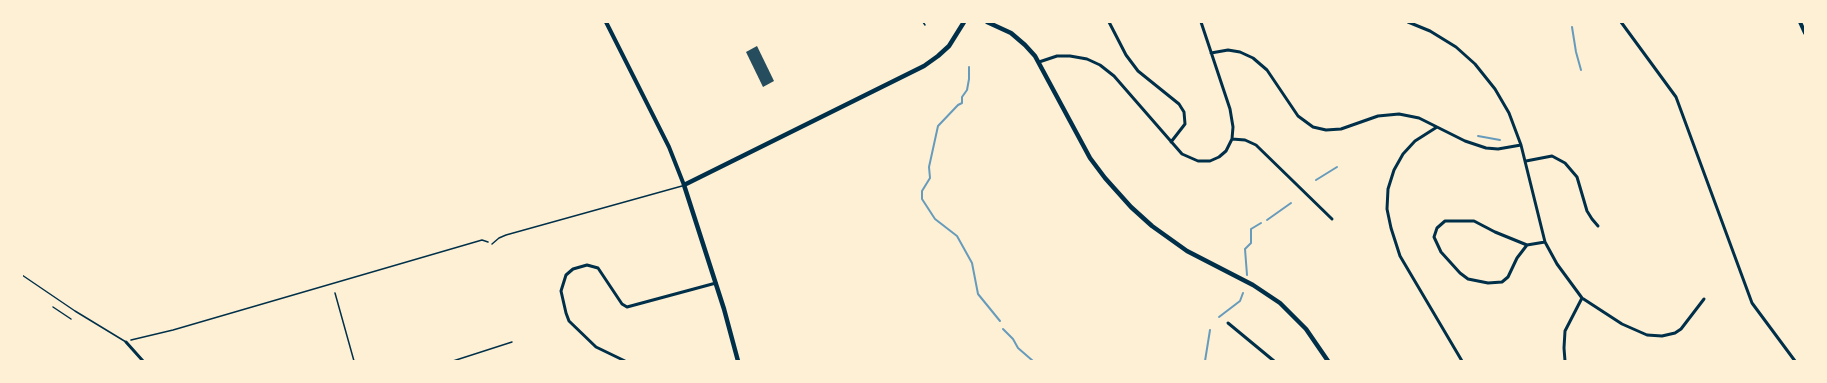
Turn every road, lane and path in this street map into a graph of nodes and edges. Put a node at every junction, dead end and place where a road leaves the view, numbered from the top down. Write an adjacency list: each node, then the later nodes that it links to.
1 (606, 22): 19 (street)
2 (923, 22): 10 (lane)
3 (964, 22): 19 (main road)
4 (987, 22): 13 (main road)
5 (1109, 22): 16 (street)
6 (1201, 22): 12 (street)
7 (1408, 22): 17 (street)
8 (1620, 22): 45 (street)
9 (1800, 22): 11 (street)
10 (925, 25)
11 (1805, 33)
12 (1211, 53): 14 (street); 15 (street)
13 (1039, 62): 16 (street); 42 (main road)
14 (1437, 127): 17 (street); 43 (street)
15 (1232, 139): 16 (street); 20 (street)
16 (1171, 142)
17 (1521, 145): 18 (street)
18 (1526, 161): 21 (street); 22 (street)
19 (684, 185): 23 (lane); 27 (main road)
20 (1332, 218)
21 (1598, 226)
22 (1545, 242): 24 (street); 29 (street)
23 (492, 244): 26 (path)
24 (1527, 245): 24 (street)
25 (22, 274): 34 (lane)
26 (332, 283): 28 (path); 34 (path)
27 (716, 283): 39 (street); 40 (main road)
28 (335, 293): 37 (lane)
29 (1582, 298): 30 (street); 44 (street)
30 (1704, 299)
31 (53, 307): 32 (lane)
32 (71, 319)
33 (1228, 323): 41 (street)
34 (126, 342): 36 (street)
35 (512, 342): 38 (lane)
36 (143, 361)
37 (354, 361)
38 (453, 361)
39 (625, 361)
40 (738, 361)
41 (1274, 361)
42 (1328, 361)
43 (1462, 361)
44 (1565, 361)
45 (1795, 361)

